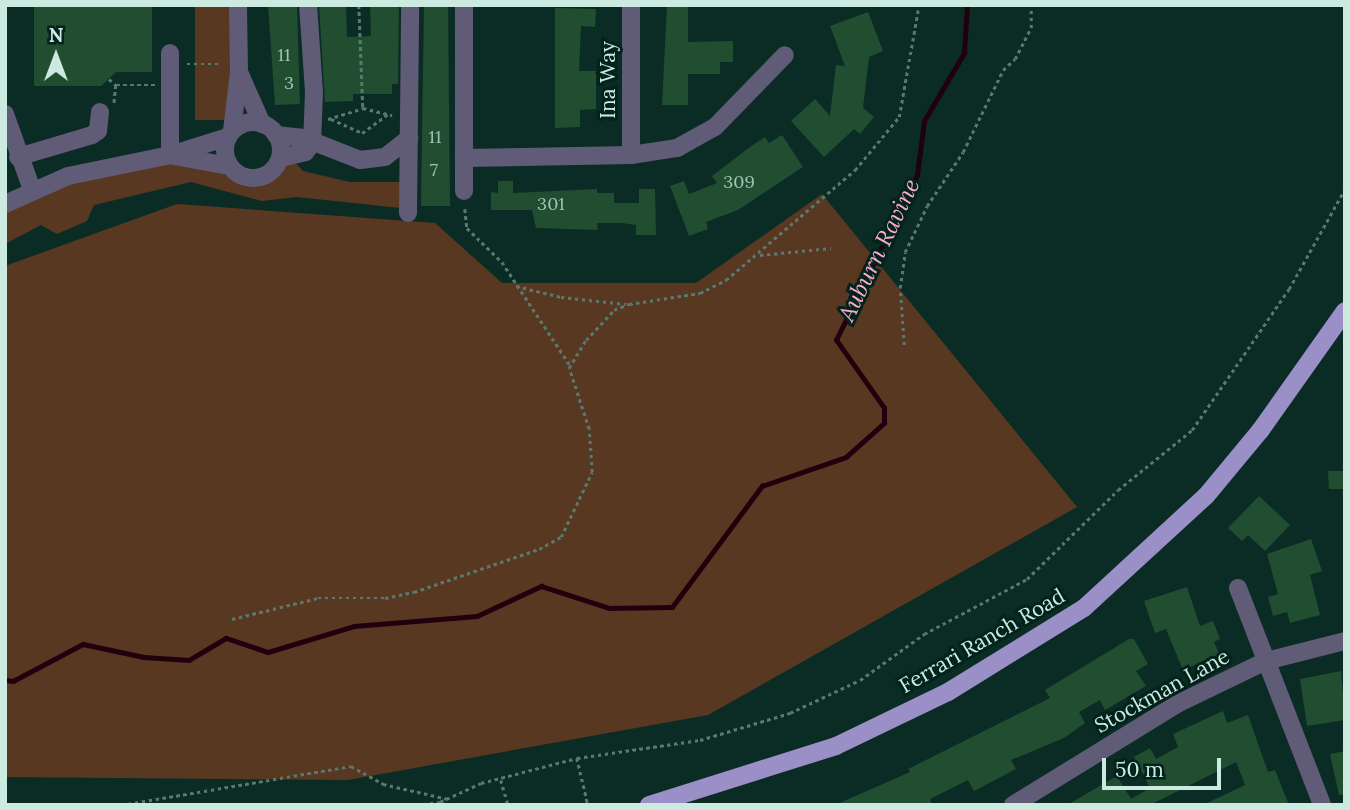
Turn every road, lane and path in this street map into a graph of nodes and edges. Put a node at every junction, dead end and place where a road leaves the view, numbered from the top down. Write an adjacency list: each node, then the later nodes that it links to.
1 (238, 5): 11 (street)
2 (308, 5): 22 (street)
3 (359, 5): 12 (path)
4 (410, 5): 21 (street)
5 (464, 5): 27 (street)
6 (631, 5): 24 (street, Ina Way)
7 (919, 5): 36 (path)
8 (1031, 5): 40 (path)
9 (170, 52): 23 (street)
10 (785, 55): 24 (street)
11 (239, 72): 19 (street); 20 (street)
12 (363, 107): 15 (path); 16 (path)
13 (100, 112): 25 (street)
14 (5, 114): 25 (street)
15 (388, 114): 16 (path); 17 (path)
16 (329, 119): 18 (path)
17 (396, 121)
18 (322, 122)
19 (269, 129): 20 (street); 22 (street); 26 (street)
20 (230, 134): 23 (street); 28 (street)
21 (409, 138): 22 (street); 33 (street)
22 (312, 145): 26 (street)
23 (170, 155): 28 (street); 30 (street)
24 (631, 155): 27 (street)
25 (18, 157): 30 (street)
26 (279, 158): 28 (street)
27 (464, 158): 31 (street)
28 (229, 166)
29 (1345, 189): 46 (path)
30 (32, 190): 32 (street)
31 (464, 191)
32 (5, 204)
33 (408, 213)
34 (465, 213): 37 (path)
35 (831, 248): 36 (path)
36 (760, 255): 38 (path)
37 (515, 286): 38 (path); 41 (path)
38 (629, 304): 41 (path)
39 (1345, 311): 53 (main road, Ferrari Ranch Road)
40 (904, 345)
41 (570, 365): 43 (path)
42 (1238, 587): 45 (street)
43 (232, 619)
44 (1345, 641): 45 (street, Stockman Lane)
45 (1266, 661): 54 (street, Stockman Lane); 55 (street)
46 (577, 758): 47 (path); 52 (path)
47 (501, 780): 48 (path); 51 (path)
48 (449, 799): 49 (path); 50 (path)
49 (121, 805)
50 (416, 805)
51 (508, 805)
52 (588, 805)
53 (649, 805)
54 (1013, 805)
55 (1322, 805)

